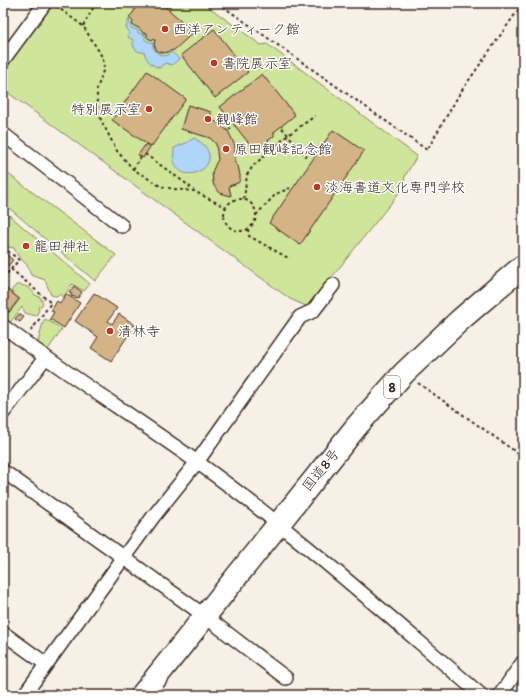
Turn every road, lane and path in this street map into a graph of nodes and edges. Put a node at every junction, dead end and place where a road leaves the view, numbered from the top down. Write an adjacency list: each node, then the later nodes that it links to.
1 (45, 3): 7 (street)
2 (52, 3): 6 (path)
3 (96, 3): 6 (path)
4 (218, 3): 5 (path)
5 (523, 3)
6 (83, 26): 17 (path)
7 (3, 60)
8 (316, 116): 13 (path)
9 (234, 126): 11 (path)
10 (282, 128): 13 (path)
11 (229, 130)
12 (3, 134): 23 (street)
13 (288, 135): 16 (path); 20 (path)
14 (145, 154): 19 (path)
15 (141, 157): 17 (path)
16 (306, 157)
17 (133, 169): 19 (path)
18 (290, 188): 22 (path)
19 (194, 191): 21 (path)
20 (244, 199): 21 (path); 22 (path)
21 (225, 207): 24 (path)
22 (256, 215): 24 (path)
23 (122, 226)
24 (248, 228): 26 (path)
25 (3, 247): 28 (path)
26 (290, 259)
27 (523, 266): 34 (highway, 国道8号 / 8)
28 (11, 269): 29 (path); 32 (path)
29 (3, 278)
30 (333, 284): 37 (street)
31 (3, 326): 32 (street)
32 (24, 342): 33 (street)
33 (46, 358): 35 (street); 37 (street)
34 (404, 373): 36 (path); 39 (highway, 国道8号 / 8)
35 (3, 413)
36 (523, 457)
37 (197, 462): 39 (street); 40 (street)
38 (3, 471): 40 (street)
39 (279, 524): 41 (highway, 国道8号 / 8); 48 (street)
40 (125, 557): 41 (street); 44 (street)
41 (204, 616): 45 (street); 47 (highway, 国道8号 / 8)
42 (3, 633): 44 (street)
43 (523, 662): 49 (street)
44 (46, 664): 46 (street)
45 (286, 678)
46 (24, 695)
47 (142, 695)
48 (481, 695)
49 (500, 695)

